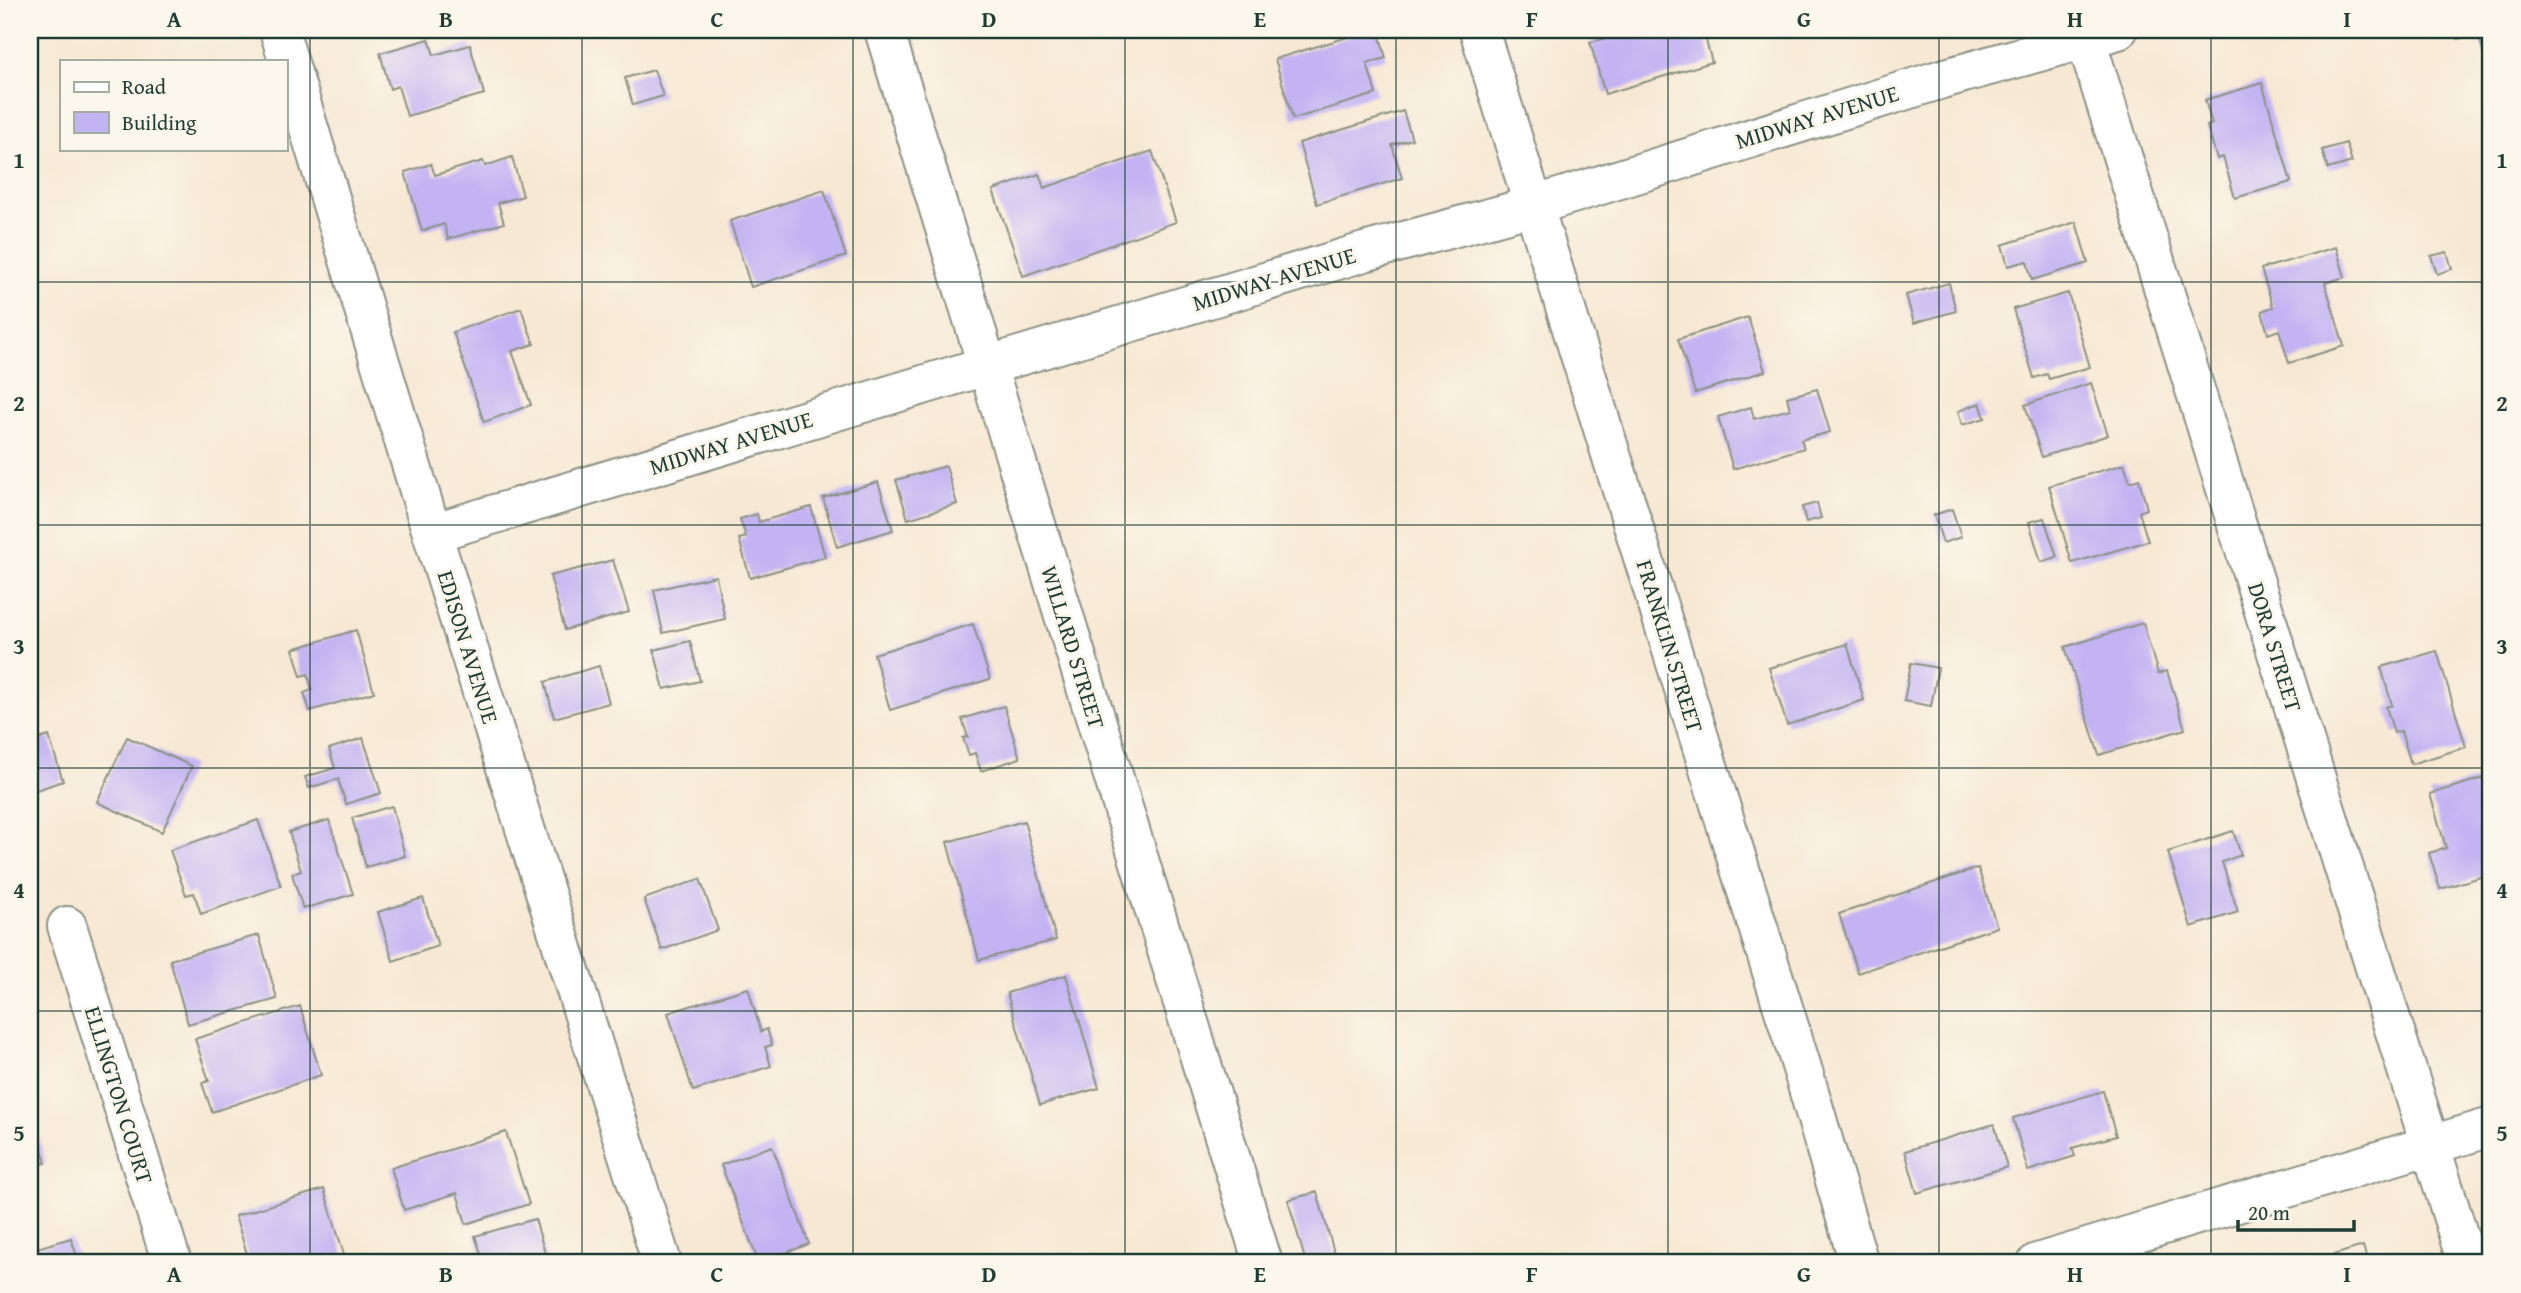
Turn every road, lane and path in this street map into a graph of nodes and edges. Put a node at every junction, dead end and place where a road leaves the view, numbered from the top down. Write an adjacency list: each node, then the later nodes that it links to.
1 (279, 30): 7 (street, EDISON AVENUE)
2 (884, 30): 6 (street, WILLARD STREET)
3 (1479, 30): 5 (street, FRANKLIN STREET)
4 (2096, 33): 5 (street, MIDWAY AVENUE); 10 (street, DORA STREET)
5 (1533, 206): 6 (street, MIDWAY AVENUE); 14 (street, FRANKLIN STREET)
6 (988, 365): 7 (street, MIDWAY AVENUE); 13 (street, WILLARD STREET)
7 (432, 533): 12 (street, EDISON AVENUE)
8 (67, 926): 11 (street, ELLINGTON COURT)
9 (2491, 1126): 10 (street)
10 (2430, 1145): 15 (street); 16 (street, DORA STREET)
11 (172, 1263)
12 (662, 1263)
13 (1263, 1263)
14 (1859, 1263)
15 (2037, 1263)
16 (2467, 1263)

